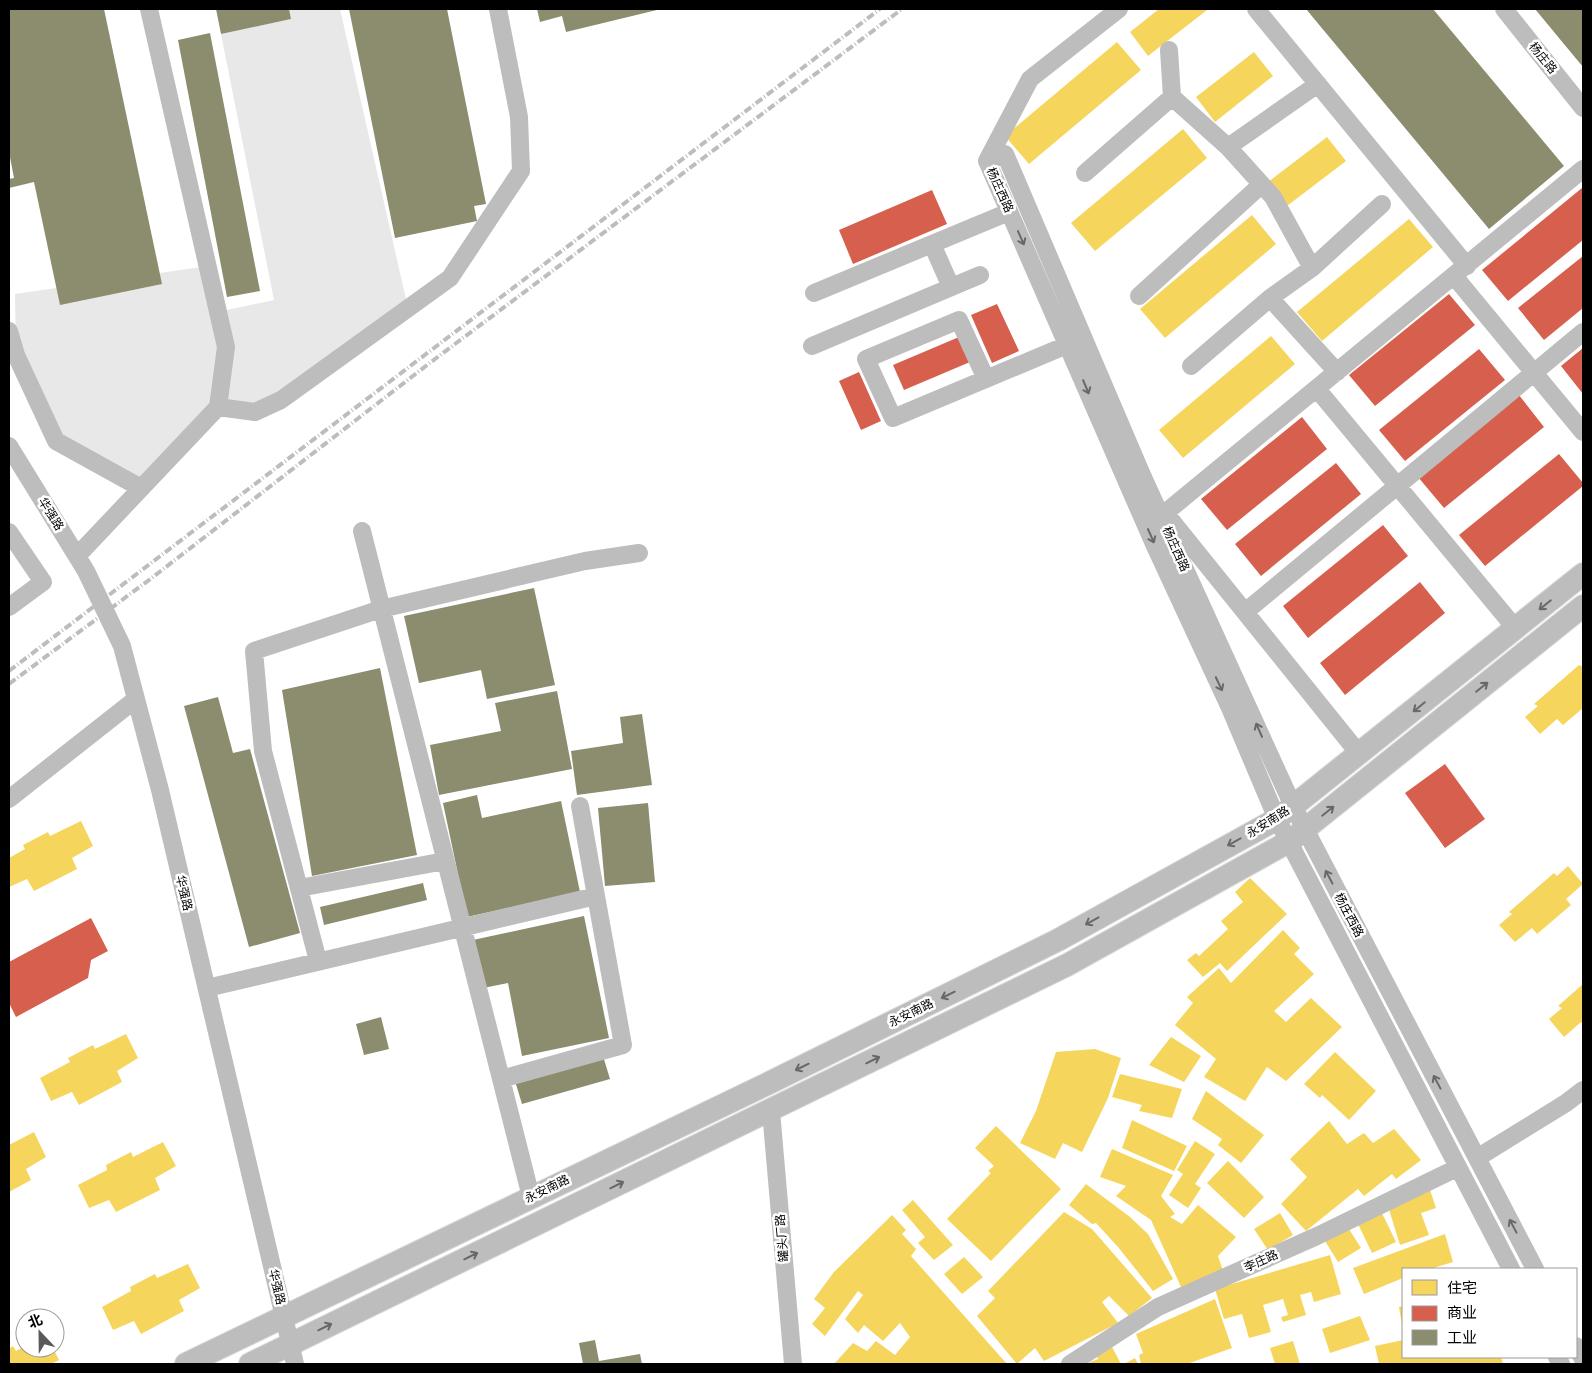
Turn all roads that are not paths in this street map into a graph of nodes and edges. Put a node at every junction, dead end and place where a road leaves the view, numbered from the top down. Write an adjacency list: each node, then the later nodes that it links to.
1 (149, 9): 34 (street)
2 (498, 9): 34 (street)
3 (1118, 9): 11 (street)
4 (1256, 9): 7 (street)
5 (1504, 9): 9 (street, 杨庄路)
6 (1168, 50): 8 (street)
7 (1318, 84): 10 (street); 19 (street)
8 (1172, 97): 10 (street); 13 (street)
9 (1583, 108)
10 (1228, 147): 14 (street)
11 (988, 161): 16 (street, 杨庄西路); 39 (street, 杨庄西路)
12 (1583, 169): 19 (street)
13 (1085, 173)
14 (1261, 185): 18 (street); 23 (street)
15 (1382, 204): 18 (street)
16 (1009, 212): 17 (street); 27 (street, 杨庄西路, one-way to 27)
17 (932, 244): 21 (street); 22 (street)
18 (1312, 268): 24 (street)
19 (1460, 271): 30 (street); 31 (street)
20 (980, 275): 21 (street)
21 (952, 287): 28 (street)
22 (814, 293)
23 (1139, 296)
24 (1270, 298): 29 (street); 30 (street)
25 (9, 331): 38 (street)
26 (1583, 332): 31 (street)
27 (1067, 345): 32 (street); 54 (street, 杨庄西路, one-way to 54)
28 (812, 346)
29 (1191, 366)
30 (1336, 372): 33 (street)
31 (1534, 373): 35 (street); 37 (street)
32 (986, 379): 32 (street)
33 (1317, 389): 37 (street); 39 (street)
34 (218, 406): 38 (street)
35 (1583, 432)
36 (9, 446): 43 (street, 华强路)
37 (1397, 486): 48 (street); 49 (street)
38 (141, 488): 43 (street)
39 (1160, 508): 48 (street); 54 (street, 杨庄西路, one-way to 39)
40 (362, 531): 47 (street)
41 (9, 532): 46 (street)
42 (639, 553): 47 (street)
43 (77, 556): 50 (street, 华强路)
44 (1583, 574): 49 (main road, 永安南路, one-way to 49)
45 (1583, 606): 55 (main road, 永安南路, one-way to 45)
46 (9, 607)
47 (382, 610): 56 (street); 57 (street)
48 (1245, 612): 51 (street)
49 (1516, 629): 51 (main road, 永安南路, one-way to 51)
50 (136, 699): 52 (street); 61 (street, 华强路)
51 (1360, 755): 54 (main road, 永安南路)
52 (9, 799)
53 (580, 806): 58 (street)
54 (1285, 812): 55 (street, 杨庄西路); 67 (main road, 永安南路, one-way to 67)
55 (1298, 835): 64 (main road, 永安南路, one-way to 55); 65 (street, 杨庄西路, one-way to 55); 66 (street, 杨庄西路)
56 (446, 861): 57 (street); 59 (street)
57 (299, 888): 60 (street)
58 (596, 896): 59 (street); 62 (street)
59 (462, 926): 60 (street); 62 (street)
60 (318, 961): 61 (street)
61 (207, 988): 70 (street, 华强路)
62 (501, 1079): 67 (street)
63 (1583, 1090): 65 (street)
64 (770, 1111): 72 (main road, 永安南路, one-way to 64); 76 (street, 罐头厂路)
65 (1477, 1158): 69 (street, 杨庄西路, one-way to 65)
66 (1457, 1168): 68 (street, 杨庄西路); 77 (street, 李庄路)
67 (531, 1196): 70 (main road, 永安南路)
68 (1509, 1268)
69 (1534, 1268)
70 (284, 1316): 72 (street, 华强路); 74 (main road, 永安南路)
71 (1577, 1348): 73 (street)
72 (293, 1354): 75 (main road, 永安南路)
73 (1583, 1359)
74 (186, 1364)
75 (250, 1364)
76 (793, 1364)
77 (1070, 1364)

